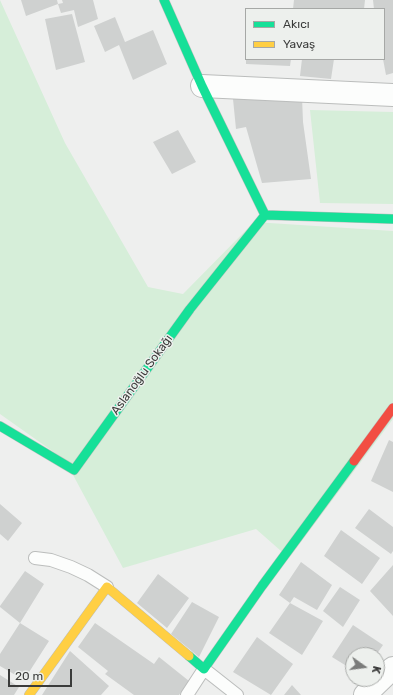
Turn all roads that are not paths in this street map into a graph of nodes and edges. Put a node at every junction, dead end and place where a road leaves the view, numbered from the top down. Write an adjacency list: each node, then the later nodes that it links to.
1 (164, 0): 2 (street)
2 (202, 86): 3 (street); 4 (street)
3 (393, 95)
4 (265, 215): 5 (street); 7 (street, Aslanoğlu Sokağı)
5 (393, 219)
6 (393, 408): 11 (street)
7 (0, 426)
8 (35, 558): 9 (lane)
9 (107, 587): 11 (street); 12 (street)
10 (393, 668): 15 (street)
11 (204, 669): 13 (lane); 14 (lane)
12 (29, 695)
13 (187, 695)
14 (237, 695)
15 (365, 695)

